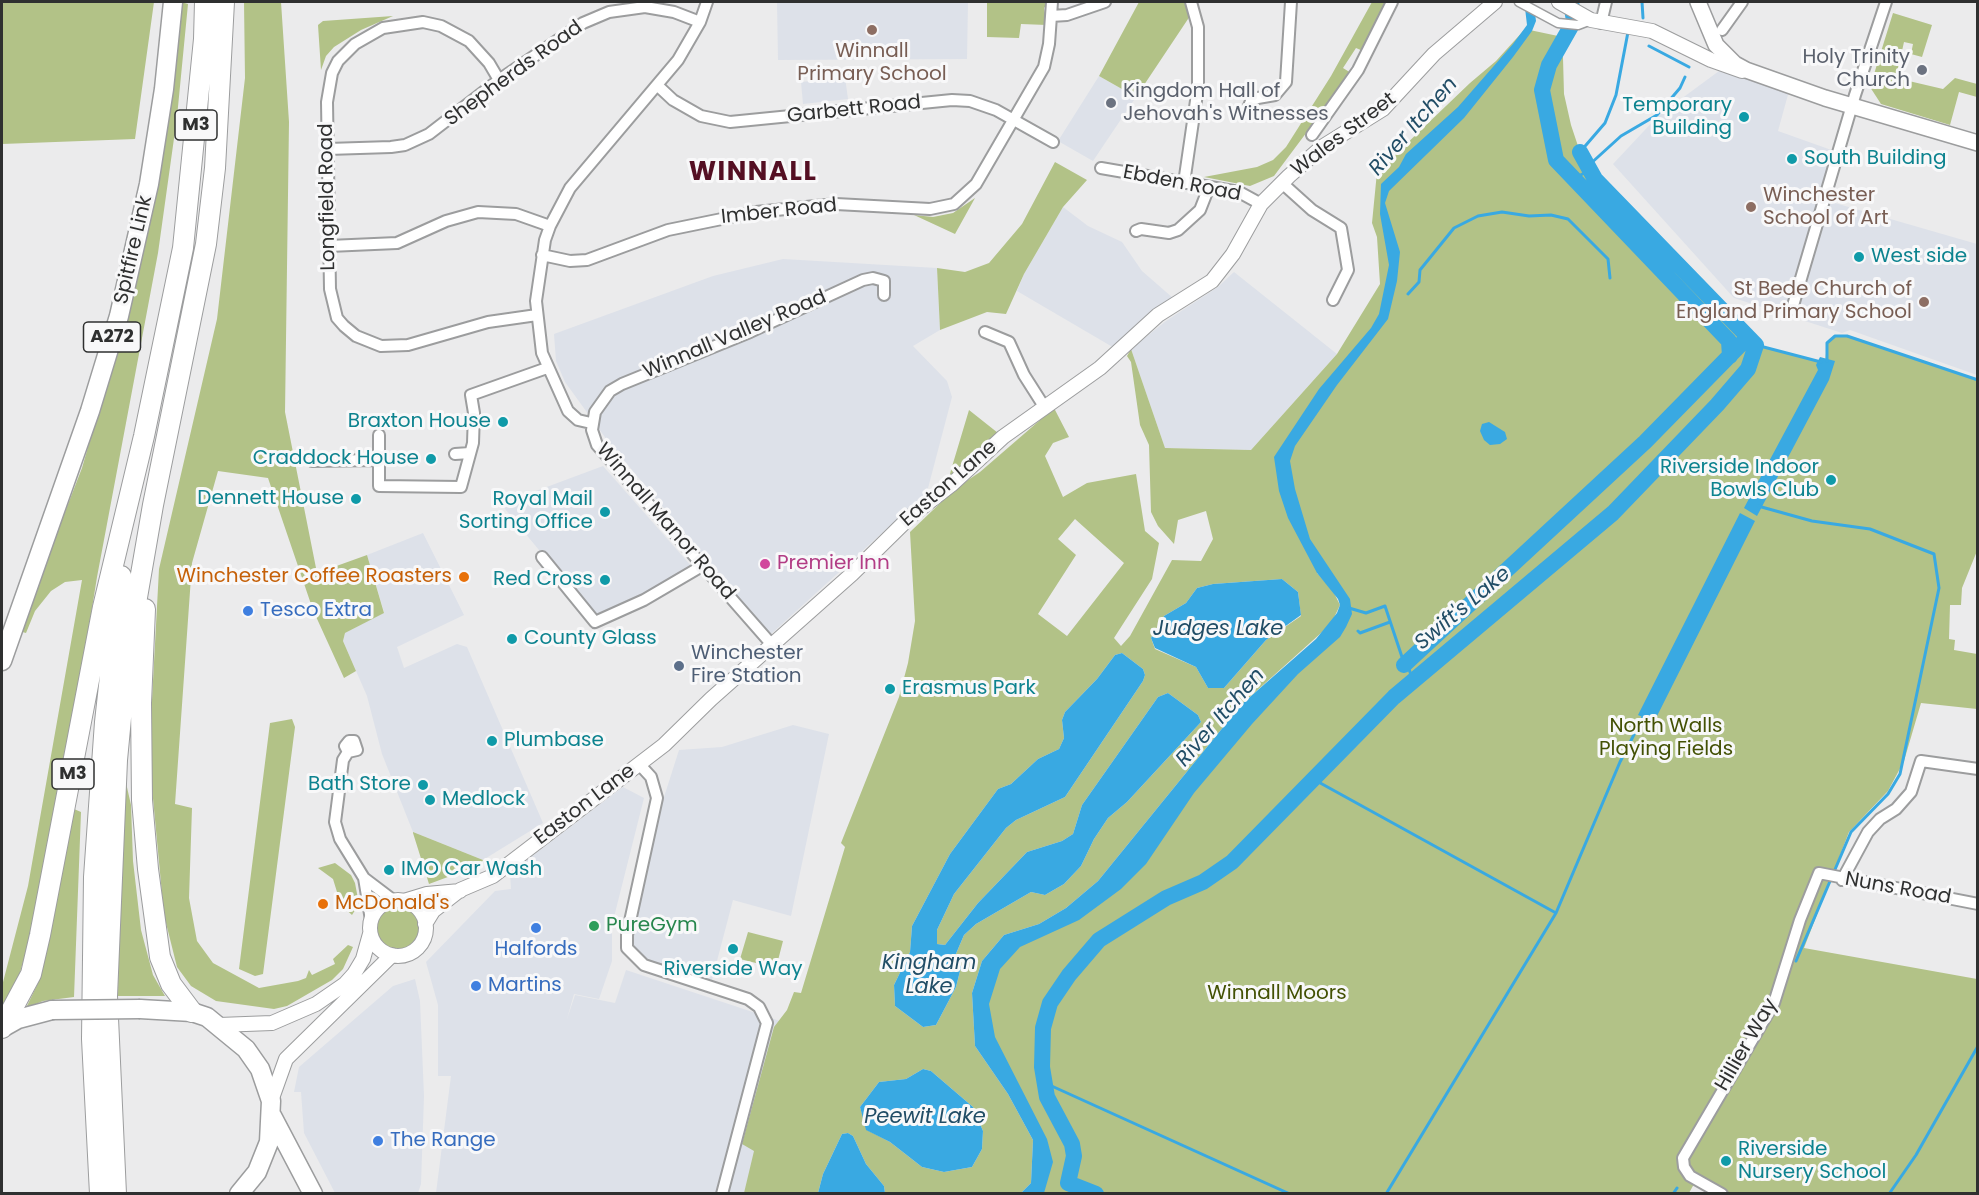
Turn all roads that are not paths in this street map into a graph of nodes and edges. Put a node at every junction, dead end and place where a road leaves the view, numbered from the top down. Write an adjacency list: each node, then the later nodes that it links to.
1 (173, 2): 60 (highway, Spitfire Link / A272)
2 (205, 2): 56 (highway, M3)
3 (224, 2): 55 (highway, M3)
4 (707, 2): 19 (street, Winnall Manor Road)
5 (1052, 2): 17 (street, Imber Road)
6 (1105, 2): 17 (street)
7 (1191, 2): 33 (street)
8 (1291, 2): 26 (street)
9 (1392, 2): 28 (street)
10 (1495, 2): 34 (street, Wales Street)
11 (1519, 2): 18 (street)
12 (1559, 2): 18 (street)
13 (1606, 2): 18 (street)
14 (1698, 2): 20 (main road)
15 (1742, 2): 20 (street)
16 (1886, 2): 25 (street)
17 (1051, 16): 27 (street, Imber Road)
18 (1587, 20): 21 (street)
19 (700, 22): 23 (street, Shepherds Road); 24 (street, Winnall Manor Road)
20 (1717, 34): 21 (street); 22 (main road)
21 (1682, 47): 22 (street)
22 (1750, 72): 25 (main road)
23 (499, 80): 31 (street, Shepherds Road); 31 (street, Longfield Road)
24 (657, 85): 27 (street, Garbett Road); 37 (street, Winnall Manor Road)
25 (1853, 107): 30 (main road); 43 (street)
26 (1246, 113)
27 (1014, 120): 29 (street, Garbett Road); 40 (street, Imber Road)
28 (1312, 135)
29 (1053, 142)
30 (1977, 143)
31 (328, 149): 39 (street, Longfield Road)
32 (1101, 168): 33 (street, Ebden Road)
33 (1184, 183): 35 (street, Ebden Road)
34 (1282, 183): 36 (street, Wales Street); 42 (street)
35 (1209, 187): 36 (street, Ebden Road); 38 (street)
36 (1261, 204): 44 (street, Wales Street)
37 (550, 226): 39 (street); 40 (street, Winnall Manor Road)
38 (1136, 231)
39 (329, 246): 45 (street, Longfield Road)
40 (542, 255): 45 (street, Winnall Manor Road)
41 (884, 295): 49 (street, Winnall Valley Road)
42 (1333, 300)
43 (1792, 309)
44 (1165, 310): 48 (street, Easton Lane)
45 (537, 315): 47 (street, Winnall Manor Road)
46 (985, 333): 48 (street)
47 (547, 368): 49 (street, Winnall Manor Road); 51 (street)
48 (1045, 408): 59 (street, Easton Lane)
49 (591, 423): 58 (street, Winnall Manor Road)
50 (379, 435): 53 (street)
51 (470, 453): 52 (street); 53 (street)
52 (455, 454)
53 (378, 460): 54 (street)
54 (312, 461)
55 (153, 505): 73 (highway, M3); 78 (highway, M3)
56 (127, 514): 75 (highway, M3); 77 (highway, M3)
57 (542, 558): 58 (street)
58 (702, 566): 59 (street, Winnall Manor Road)
59 (772, 646): 62 (street, Easton Lane)
60 (2, 661)
61 (348, 752): 65 (street)
62 (640, 765): 67 (street, Easton Lane); 81 (street)
63 (1977, 769): 66 (street)
64 (1819, 873): 66 (street, Nuns Road); 82 (street, Hillier Way)
65 (364, 878): 68 (street); 71 (street)
66 (1839, 879): 69 (street, Nuns Road)
67 (460, 891): 68 (street, Easton Lane); 70 (street, Easton Lane)
68 (399, 901): 70 (street); 71 (street)
69 (1977, 904)
70 (425, 924): 72 (street)
71 (370, 927): 72 (street); 74 (street)
72 (392, 955): 76 (street)
73 (192, 1012): 74 (highway); 75 (highway, bridge)
74 (219, 1025): 76 (highway)
75 (2, 1028)
76 (272, 1108): 79 (highway); 80 (highway)
77 (100, 1194)
78 (116, 1194)
79 (239, 1194)
80 (313, 1194)
81 (722, 1194)
82 (1722, 1194)

